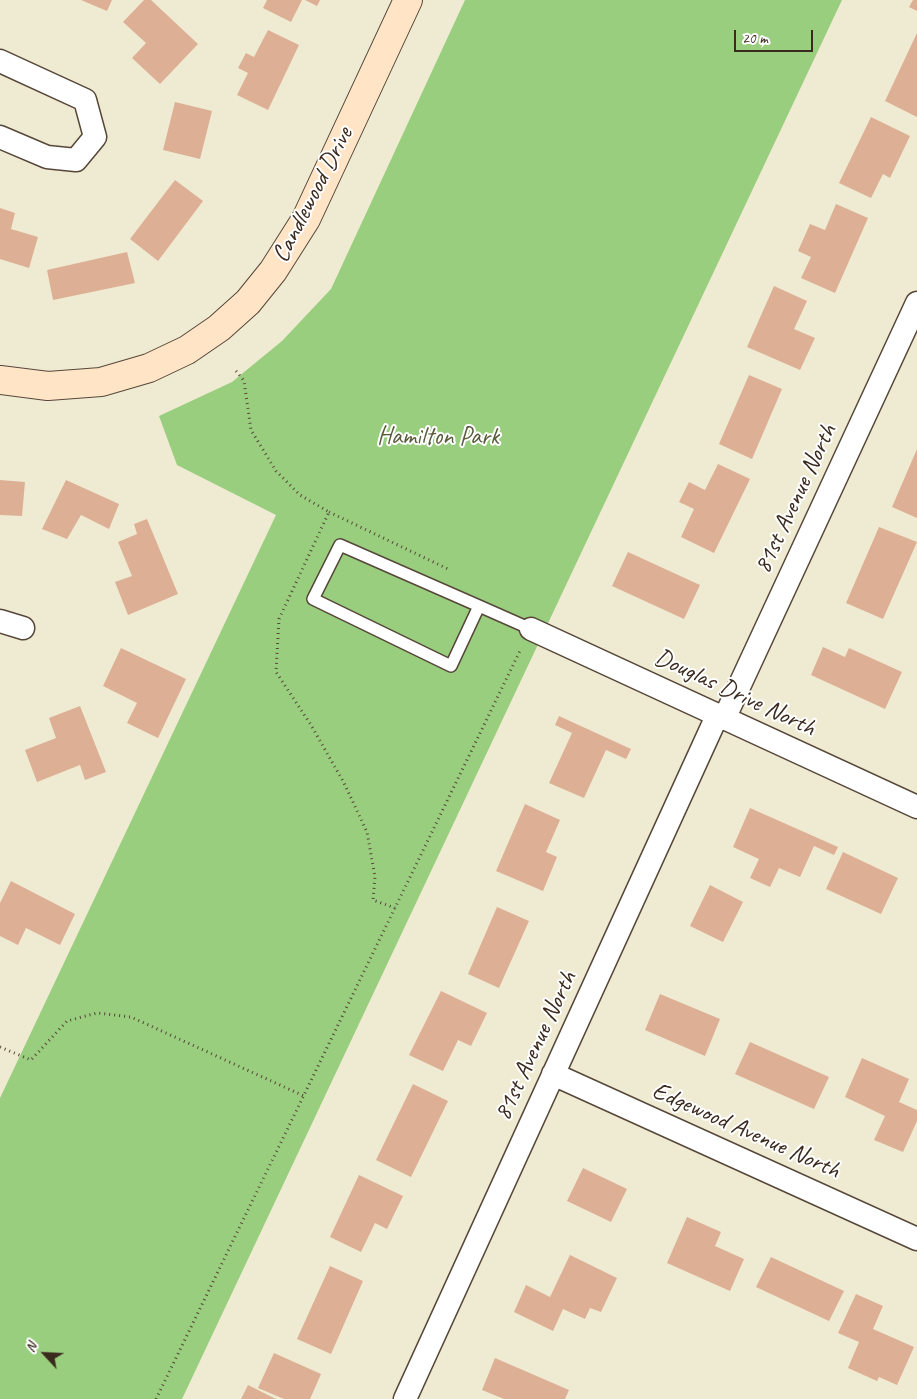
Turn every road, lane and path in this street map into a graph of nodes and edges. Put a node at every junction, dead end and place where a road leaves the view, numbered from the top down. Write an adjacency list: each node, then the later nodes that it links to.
1 (408, 0): 6 (street, Candlewood Drive)
2 (0, 61): 3 (street)
3 (0, 138)
4 (917, 303): 11 (street, 81st Avenue North)
5 (236, 371): 13 (path)
6 (0, 380)
7 (479, 606): 7 (lane); 10 (lane)
8 (0, 621): 9 (street)
9 (23, 628)
10 (531, 629): 11 (street, Douglas Drive North); 13 (path)
11 (721, 718): 12 (street, Douglas Drive North); 15 (street, 81st Avenue North)
12 (917, 807)
13 (395, 908): 16 (path)
14 (0, 1047): 16 (path)
15 (553, 1074): 17 (street, Edgewood Avenue North); 19 (street, 81st Avenue North)
16 (304, 1096): 18 (path)
17 (917, 1238)
18 (156, 1399)
19 (405, 1399)

